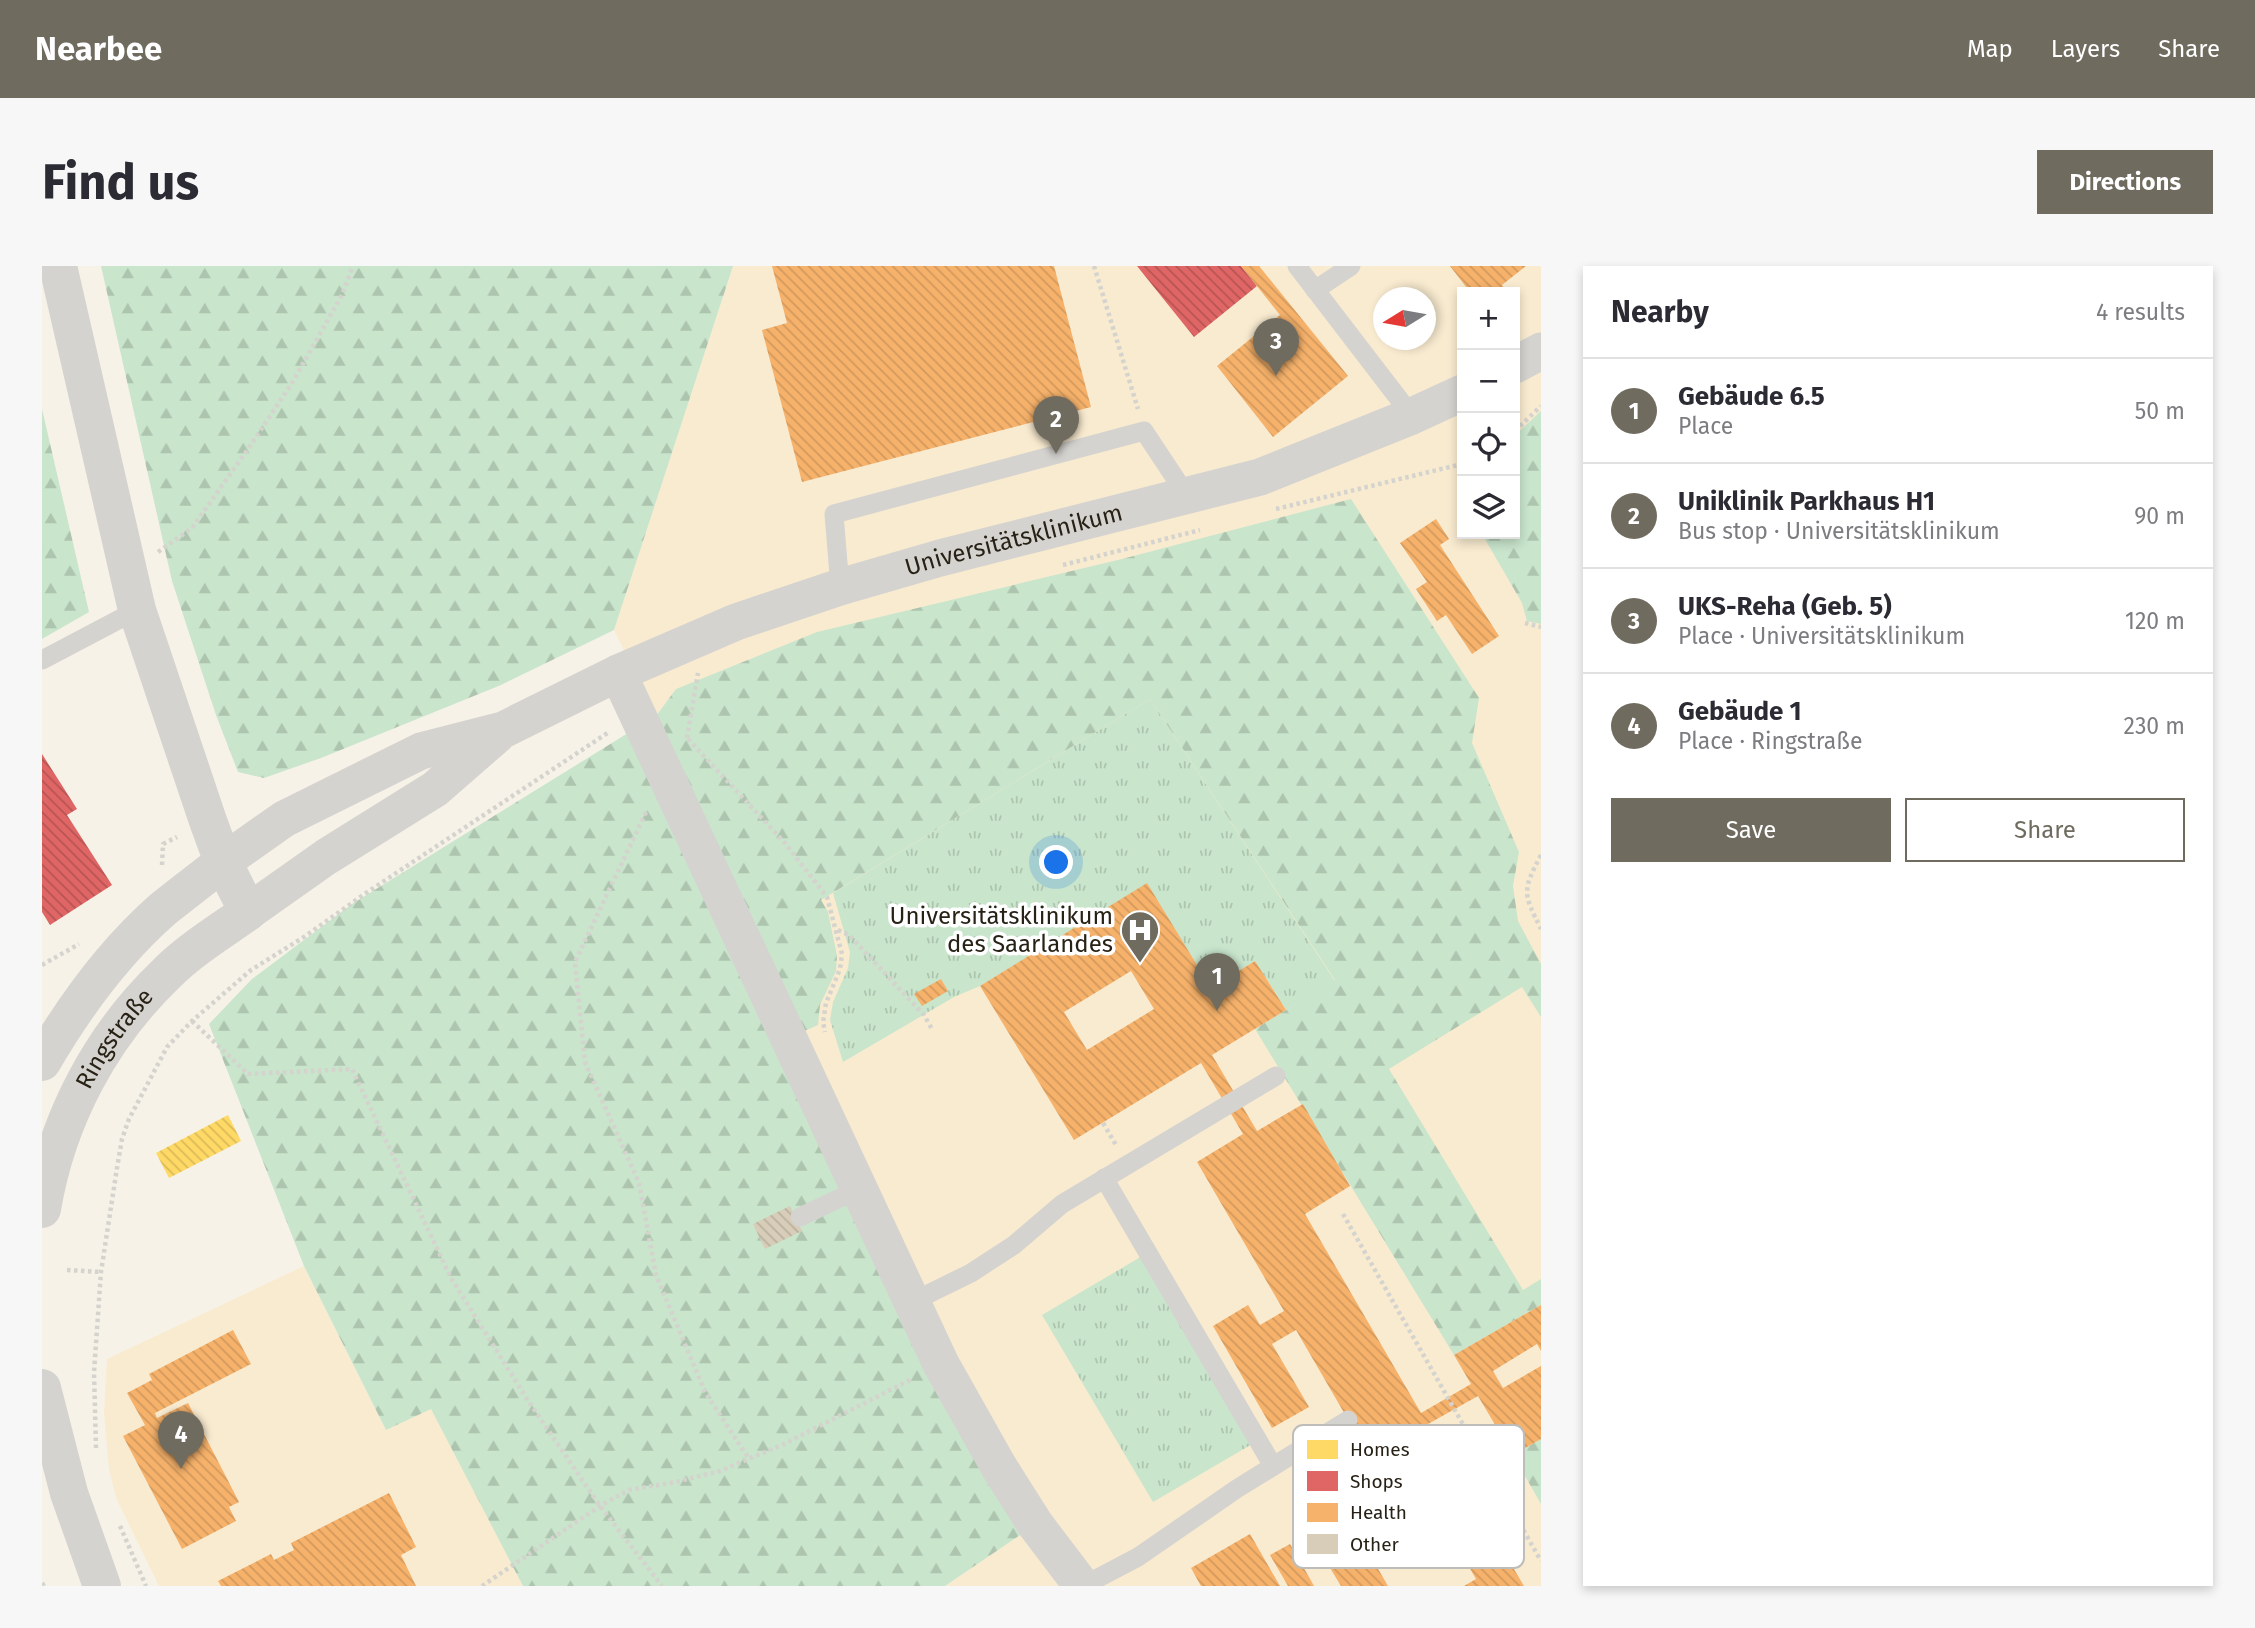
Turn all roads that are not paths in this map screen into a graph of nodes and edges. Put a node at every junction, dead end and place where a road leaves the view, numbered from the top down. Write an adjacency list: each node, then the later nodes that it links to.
1 (58, 266): 11 (street)
2 (1297, 266): 4 (lane)
3 (1351, 266): 4 (lane)
4 (1315, 290): 8 (lane)
5 (1541, 351): 6 (street)
6 (1520, 362)
7 (1457, 395): 8 (street, Universitätsklinikum)
8 (1412, 416): 9 (street, Universitätsklinikum)
9 (1187, 496): 10 (street, Universitätsklinikum); 10 (lane)
10 (840, 587): 13 (street, Universitätsklinikum)
11 (137, 610): 12 (lane); 15 (street)
12 (42, 660)
13 (618, 673): 14 (street, Universitätsklinikum); 21 (street)
14 (503, 730): 15 (street); 16 (street)
15 (223, 862): 16 (street); 17 (street, Ringstraße)
16 (248, 912): 19 (street, Ringstraße)
17 (42, 1062)
18 (1276, 1076): 20 (lane)
19 (48, 1157): 22 (street, Ringstraße)
20 (1104, 1178): 24 (lane); 29 (lane)
21 (861, 1188): 23 (lane); 24 (street)
22 (42, 1209)
23 (800, 1217)
24 (912, 1302): 32 (street)
25 (42, 1388): 31 (street)
26 (1348, 1420): 27 (lane)
27 (1340, 1425)
28 (1293, 1454): 29 (lane)
29 (1273, 1466): 32 (lane)
30 (42, 1492): 31 (street)
31 (100, 1579)
32 (1083, 1586)

